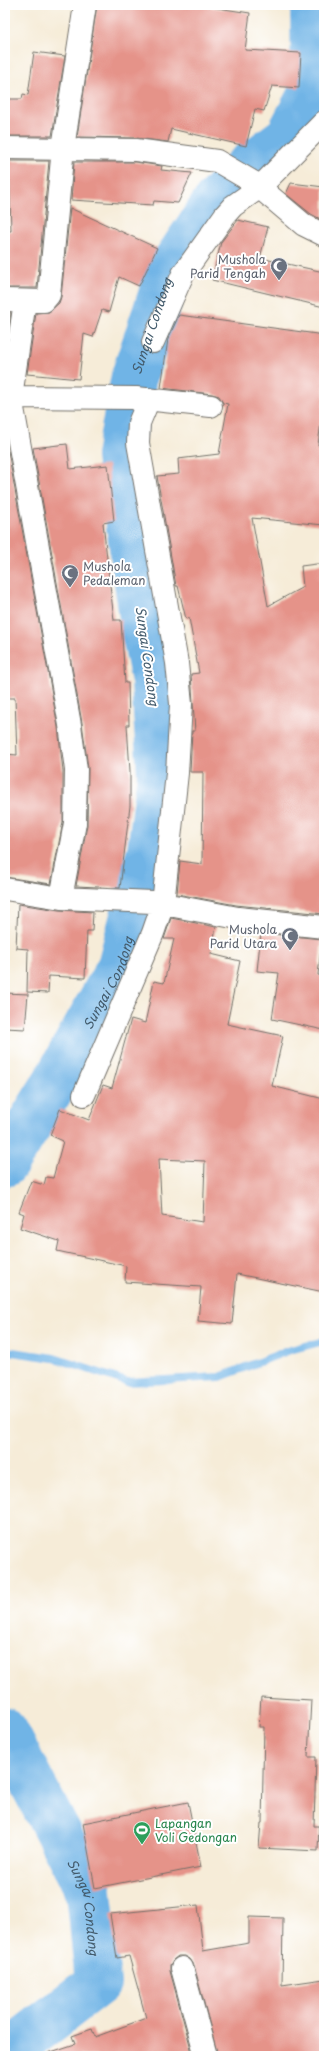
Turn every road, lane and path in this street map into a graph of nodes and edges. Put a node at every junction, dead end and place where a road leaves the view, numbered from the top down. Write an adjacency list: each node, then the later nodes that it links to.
1 (85, 5): 4 (street)
2 (324, 122): 5 (street)
3 (5, 148): 4 (street)
4 (63, 148): 5 (street); 7 (street)
5 (256, 185): 6 (street); 8 (street)
6 (324, 235)
7 (15, 301): 9 (street)
8 (153, 342)
9 (11, 397): 10 (street); 13 (street)
10 (142, 398): 11 (street); 14 (street)
11 (211, 406)
12 (5, 889): 13 (street)
13 (61, 898): 14 (street)
14 (158, 903): 15 (street); 16 (street)
15 (324, 927)
16 (84, 1095)
17 (182, 1968): 18 (street)
18 (206, 2056)

